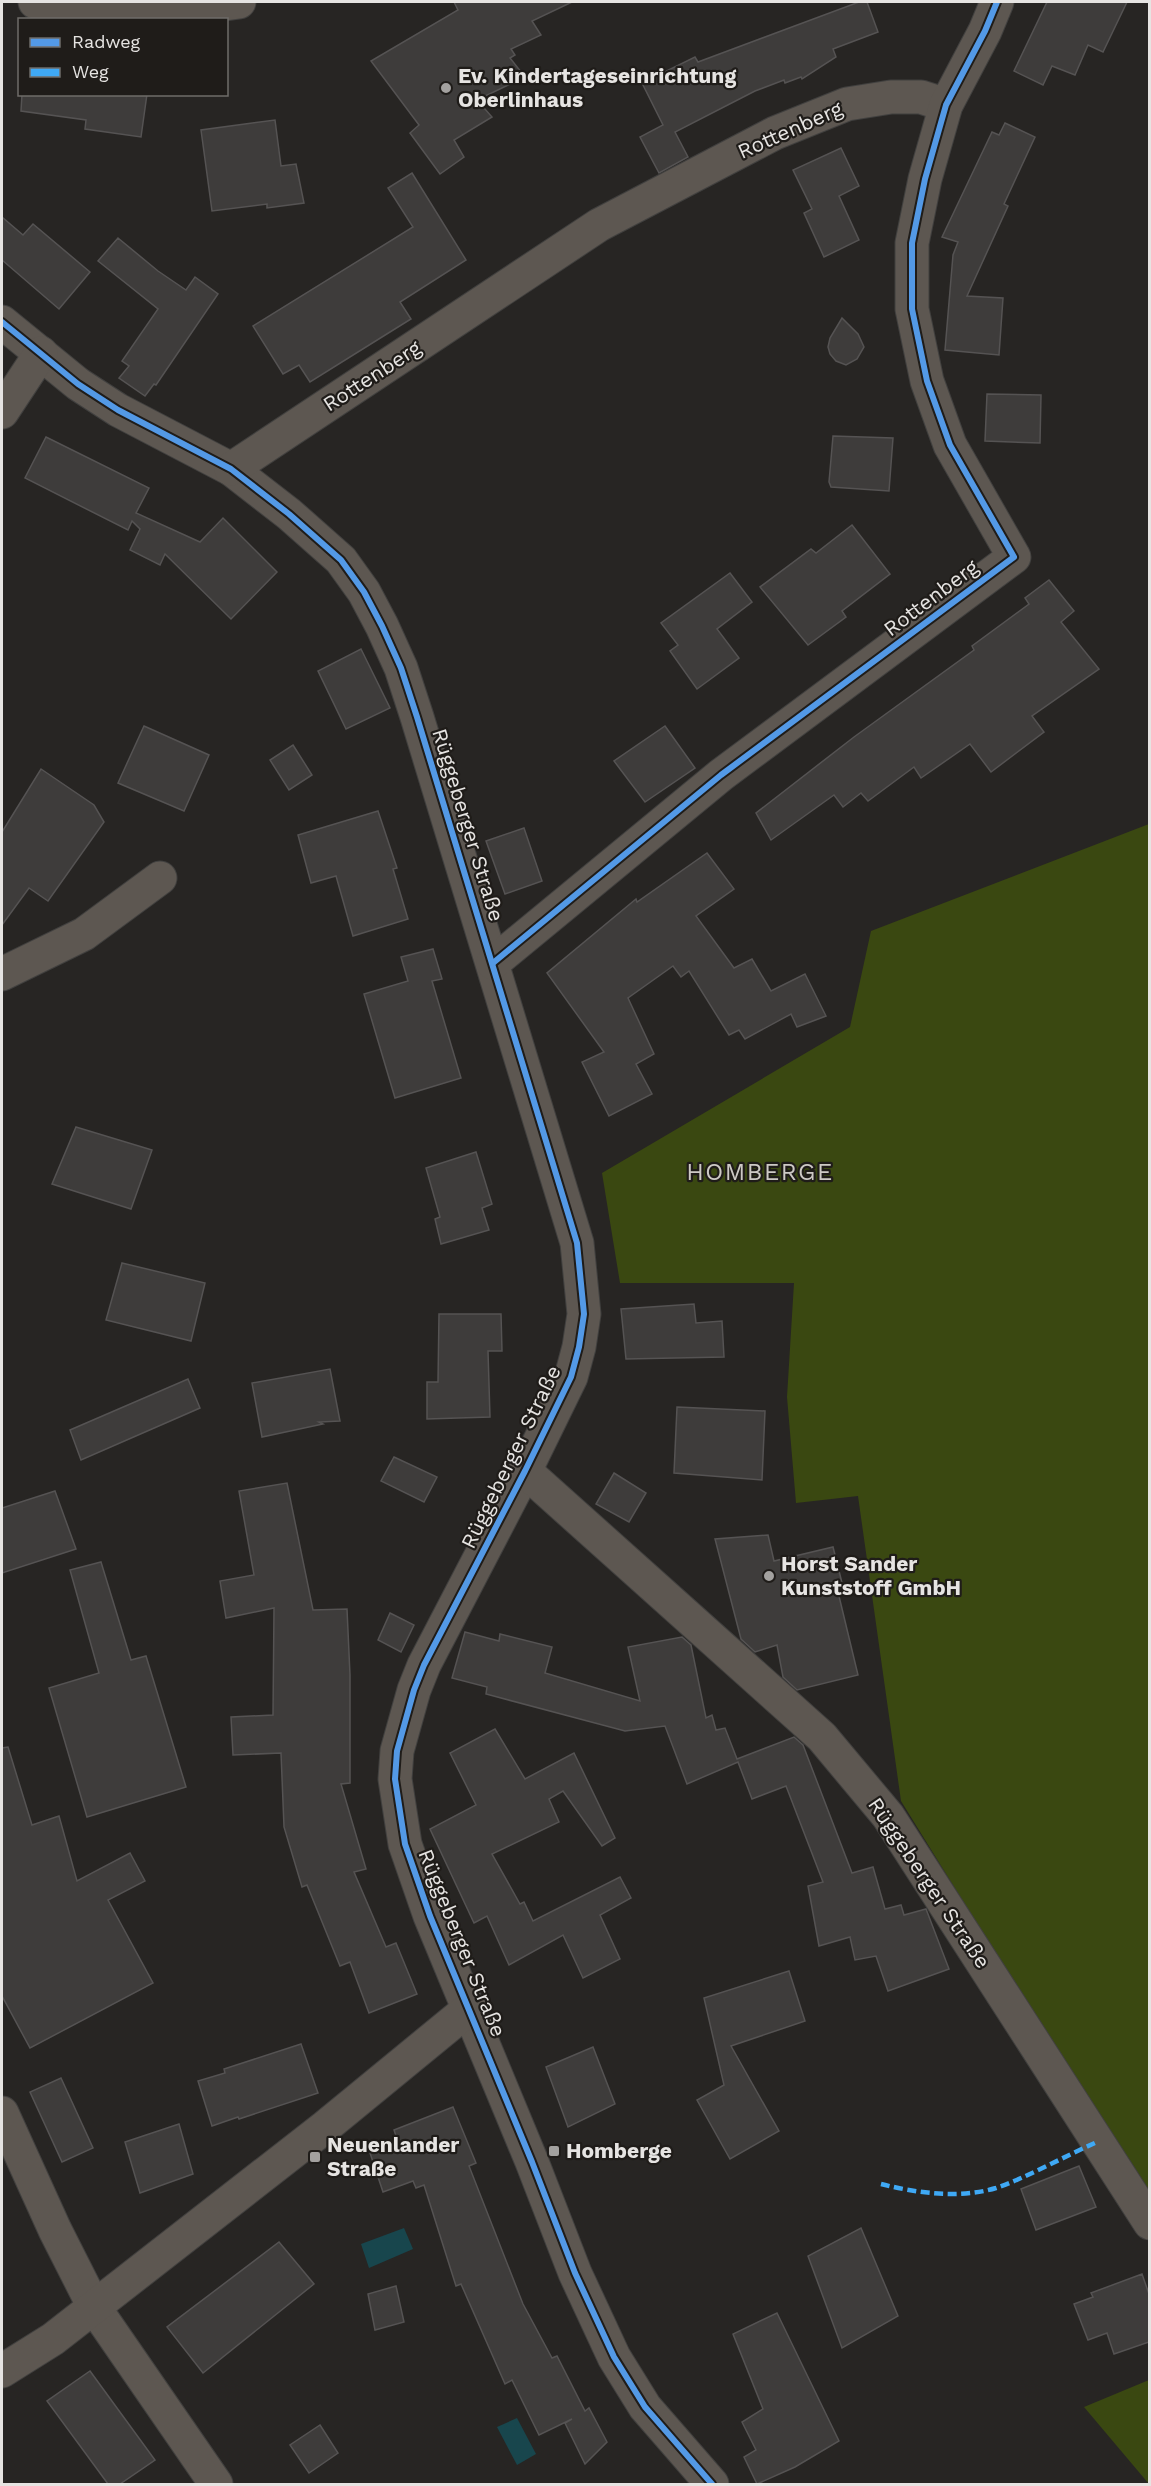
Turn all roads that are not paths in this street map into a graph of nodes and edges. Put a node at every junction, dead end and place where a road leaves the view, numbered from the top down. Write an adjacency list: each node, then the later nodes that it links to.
1 (35, 2): 2 (street)
2 (239, 2)
3 (997, 2): 4 (street)
4 (946, 105): 8 (street, Rottenberg); 10 (street, Rottenberg)
5 (2, 322): 6 (street, Rüggeberger Straße)
6 (41, 353): 7 (street); 8 (street, Rüggeberger Straße)
7 (2, 412)
8 (231, 469): 10 (street, Rüggeberger Straße)
9 (160, 878): 11 (street)
10 (493, 963): 12 (street, Rüggeberger Straße)
11 (2, 974)
12 (525, 1471): 13 (street, Rüggeberger Straße); 15 (street, Rüggeberger Straße)
13 (470, 2008): 16 (street); 19 (street, Rüggeberger Straße)
14 (2, 2113): 16 (street)
15 (1149, 2223)
16 (94, 2307): 17 (street); 18 (street)
17 (2, 2371)
18 (216, 2484)
19 (712, 2484)

